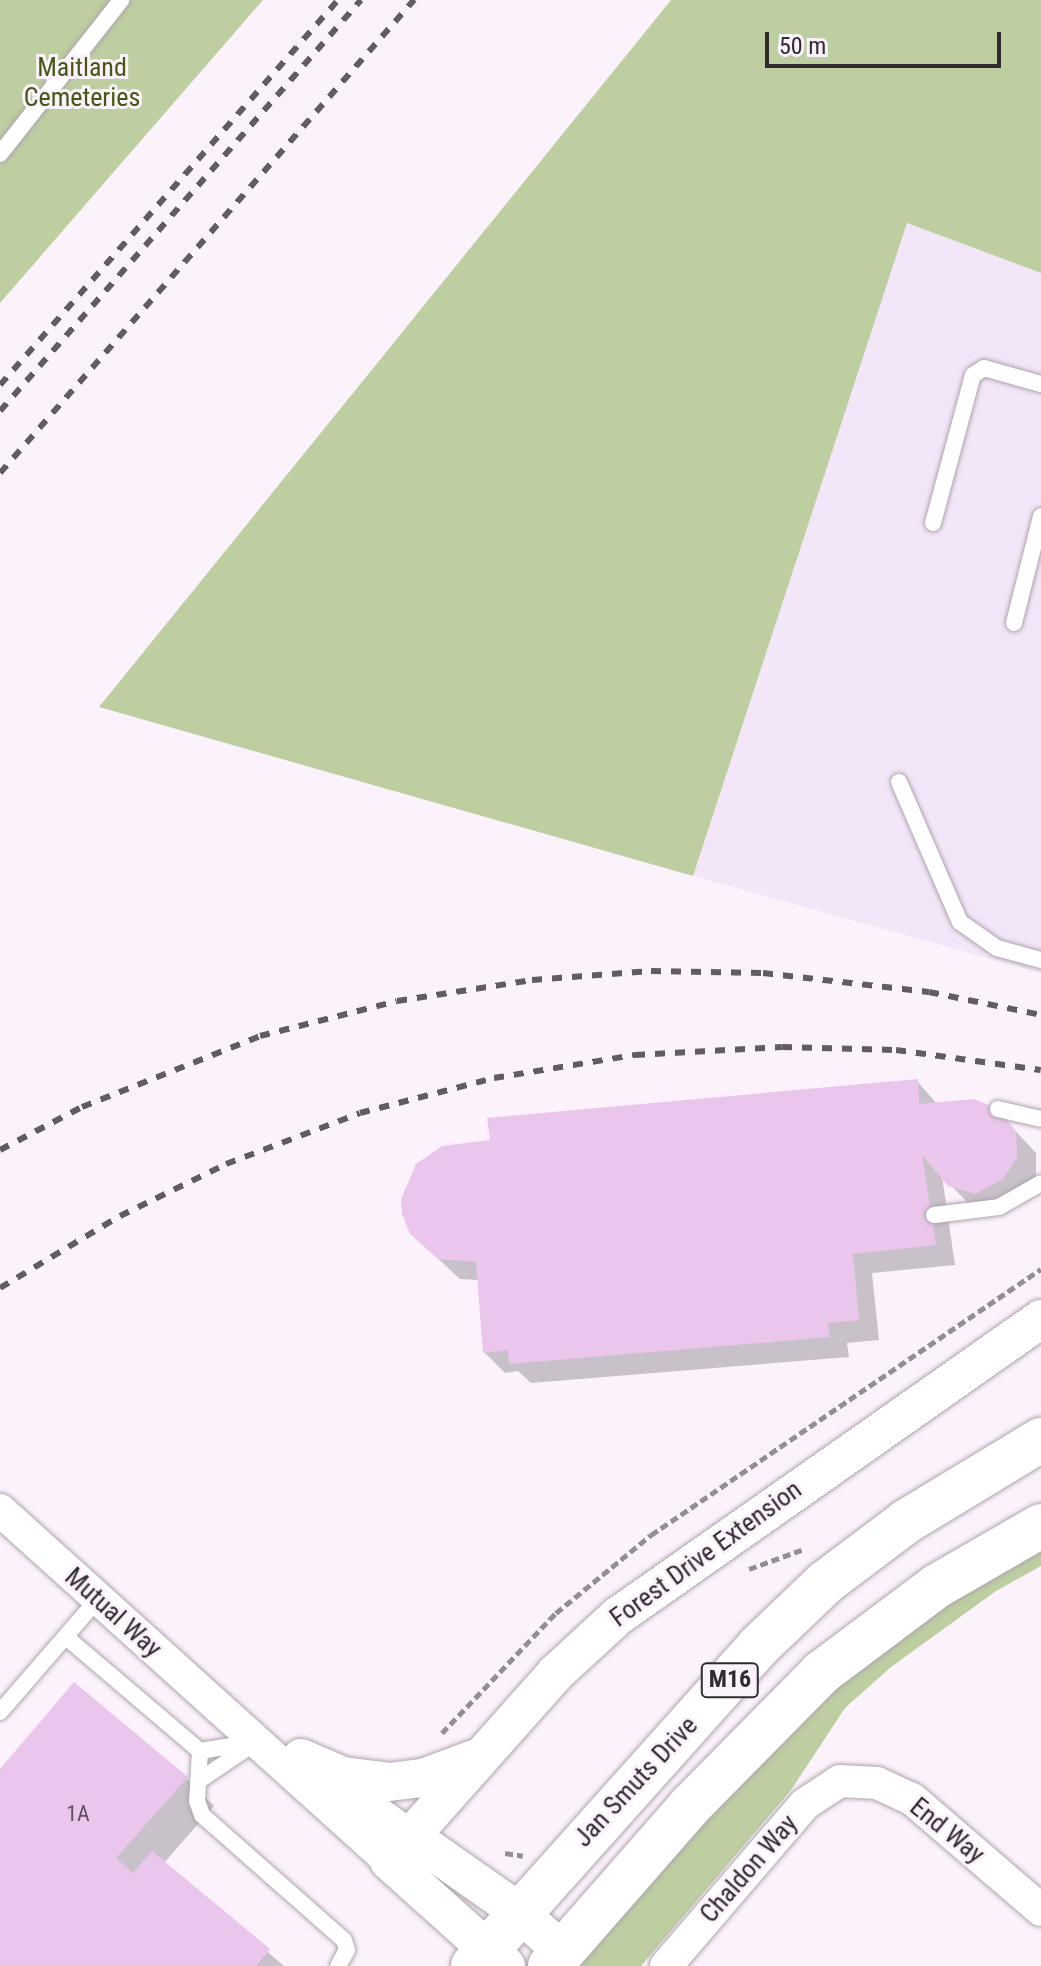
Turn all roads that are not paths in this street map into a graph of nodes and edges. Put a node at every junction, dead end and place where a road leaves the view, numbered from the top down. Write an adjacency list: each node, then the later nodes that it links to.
1 (121, 0): 2 (lane)
2 (0, 154)
3 (1041, 384): 5 (lane)
4 (1041, 516): 6 (lane)
5 (933, 523)
6 (1014, 623)
7 (899, 782): 8 (lane)
8 (1041, 960)
9 (998, 1109): 10 (lane)
10 (1041, 1119)
11 (1041, 1183): 12 (lane)
12 (934, 1215)
13 (1041, 1319): 23 (street, Forest Drive Extension)
14 (1041, 1440): 29 (main road, Jan Smuts Drive / M16)
15 (0, 1510): 17 (street, Mutual Way)
16 (1041, 1526): 30 (main road, M16)
17 (98, 1599): 18 (lane); 20 (street, Mutual Way)
18 (66, 1637): 19 (lane); 22 (lane)
19 (0, 1712)
20 (226, 1716): 21 (street, Mutual Way); 24 (street, Mutual Way)
21 (256, 1742): 22 (lane); 25 (lane); 27 (street, Mutual Way)
22 (200, 1751): 25 (lane)
23 (485, 1753): 24 (street); 27 (street, Forest Drive Extension)
24 (301, 1758): 27 (street, Mutual Way)
25 (200, 1780): 32 (lane)
26 (840, 1781): 28 (street, End Way); 33 (street, Chaldon Way)
27 (400, 1848): 29 (street, Mutual Way); 31 (street, Mutual Way)
28 (1041, 1910)
29 (519, 1912): 30 (street, Mutual Way); 31 (main road, Jan Smuts Drive / M16)
30 (557, 1959)
31 (489, 1960)
32 (338, 1966)
33 (666, 1966)

